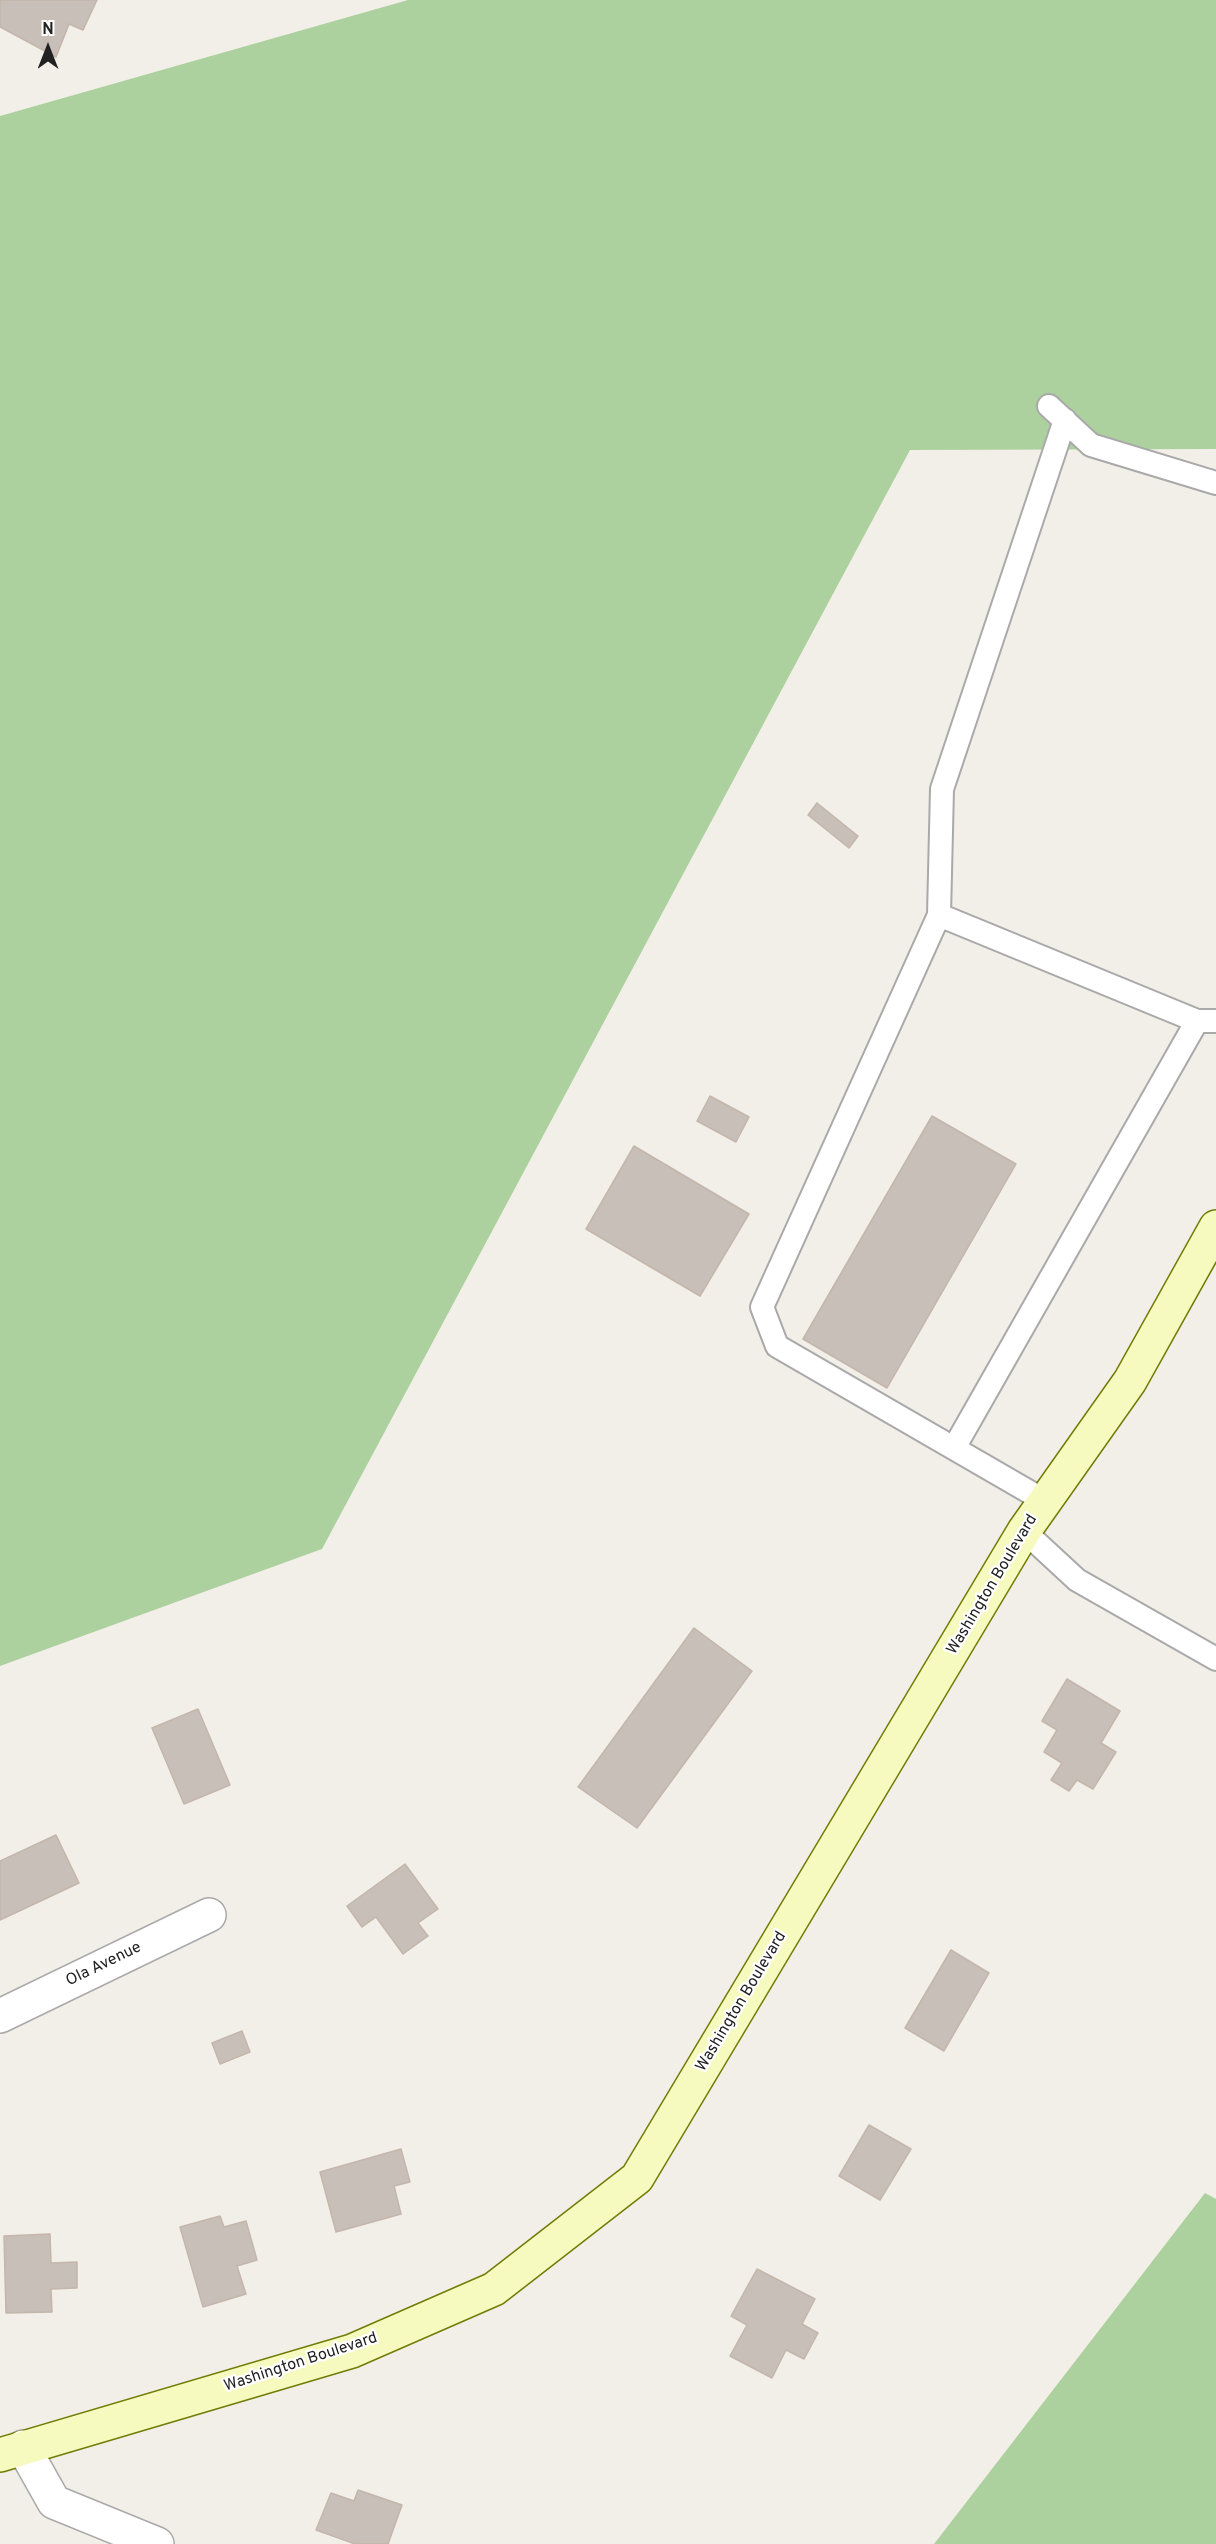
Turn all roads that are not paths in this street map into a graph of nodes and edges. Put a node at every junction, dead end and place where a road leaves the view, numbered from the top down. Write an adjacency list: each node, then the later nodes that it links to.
1 (1216, 483): 2 (lane)
2 (939, 915): 3 (lane); 5 (lane)
3 (1206, 1021): 5 (lane)
4 (1216, 1227): 6 (street, Washington Boulevard)
5 (954, 1448): 6 (lane)
6 (1045, 1501): 7 (street, Washington Boulevard)
7 (1024, 1531): 8 (lane); 11 (street, Washington Boulevard)
8 (1216, 1659)
9 (208, 1915): 10 (street, Ola Avenue)
10 (0, 2016)
11 (11, 2451): 12 (street)
12 (157, 2544)

